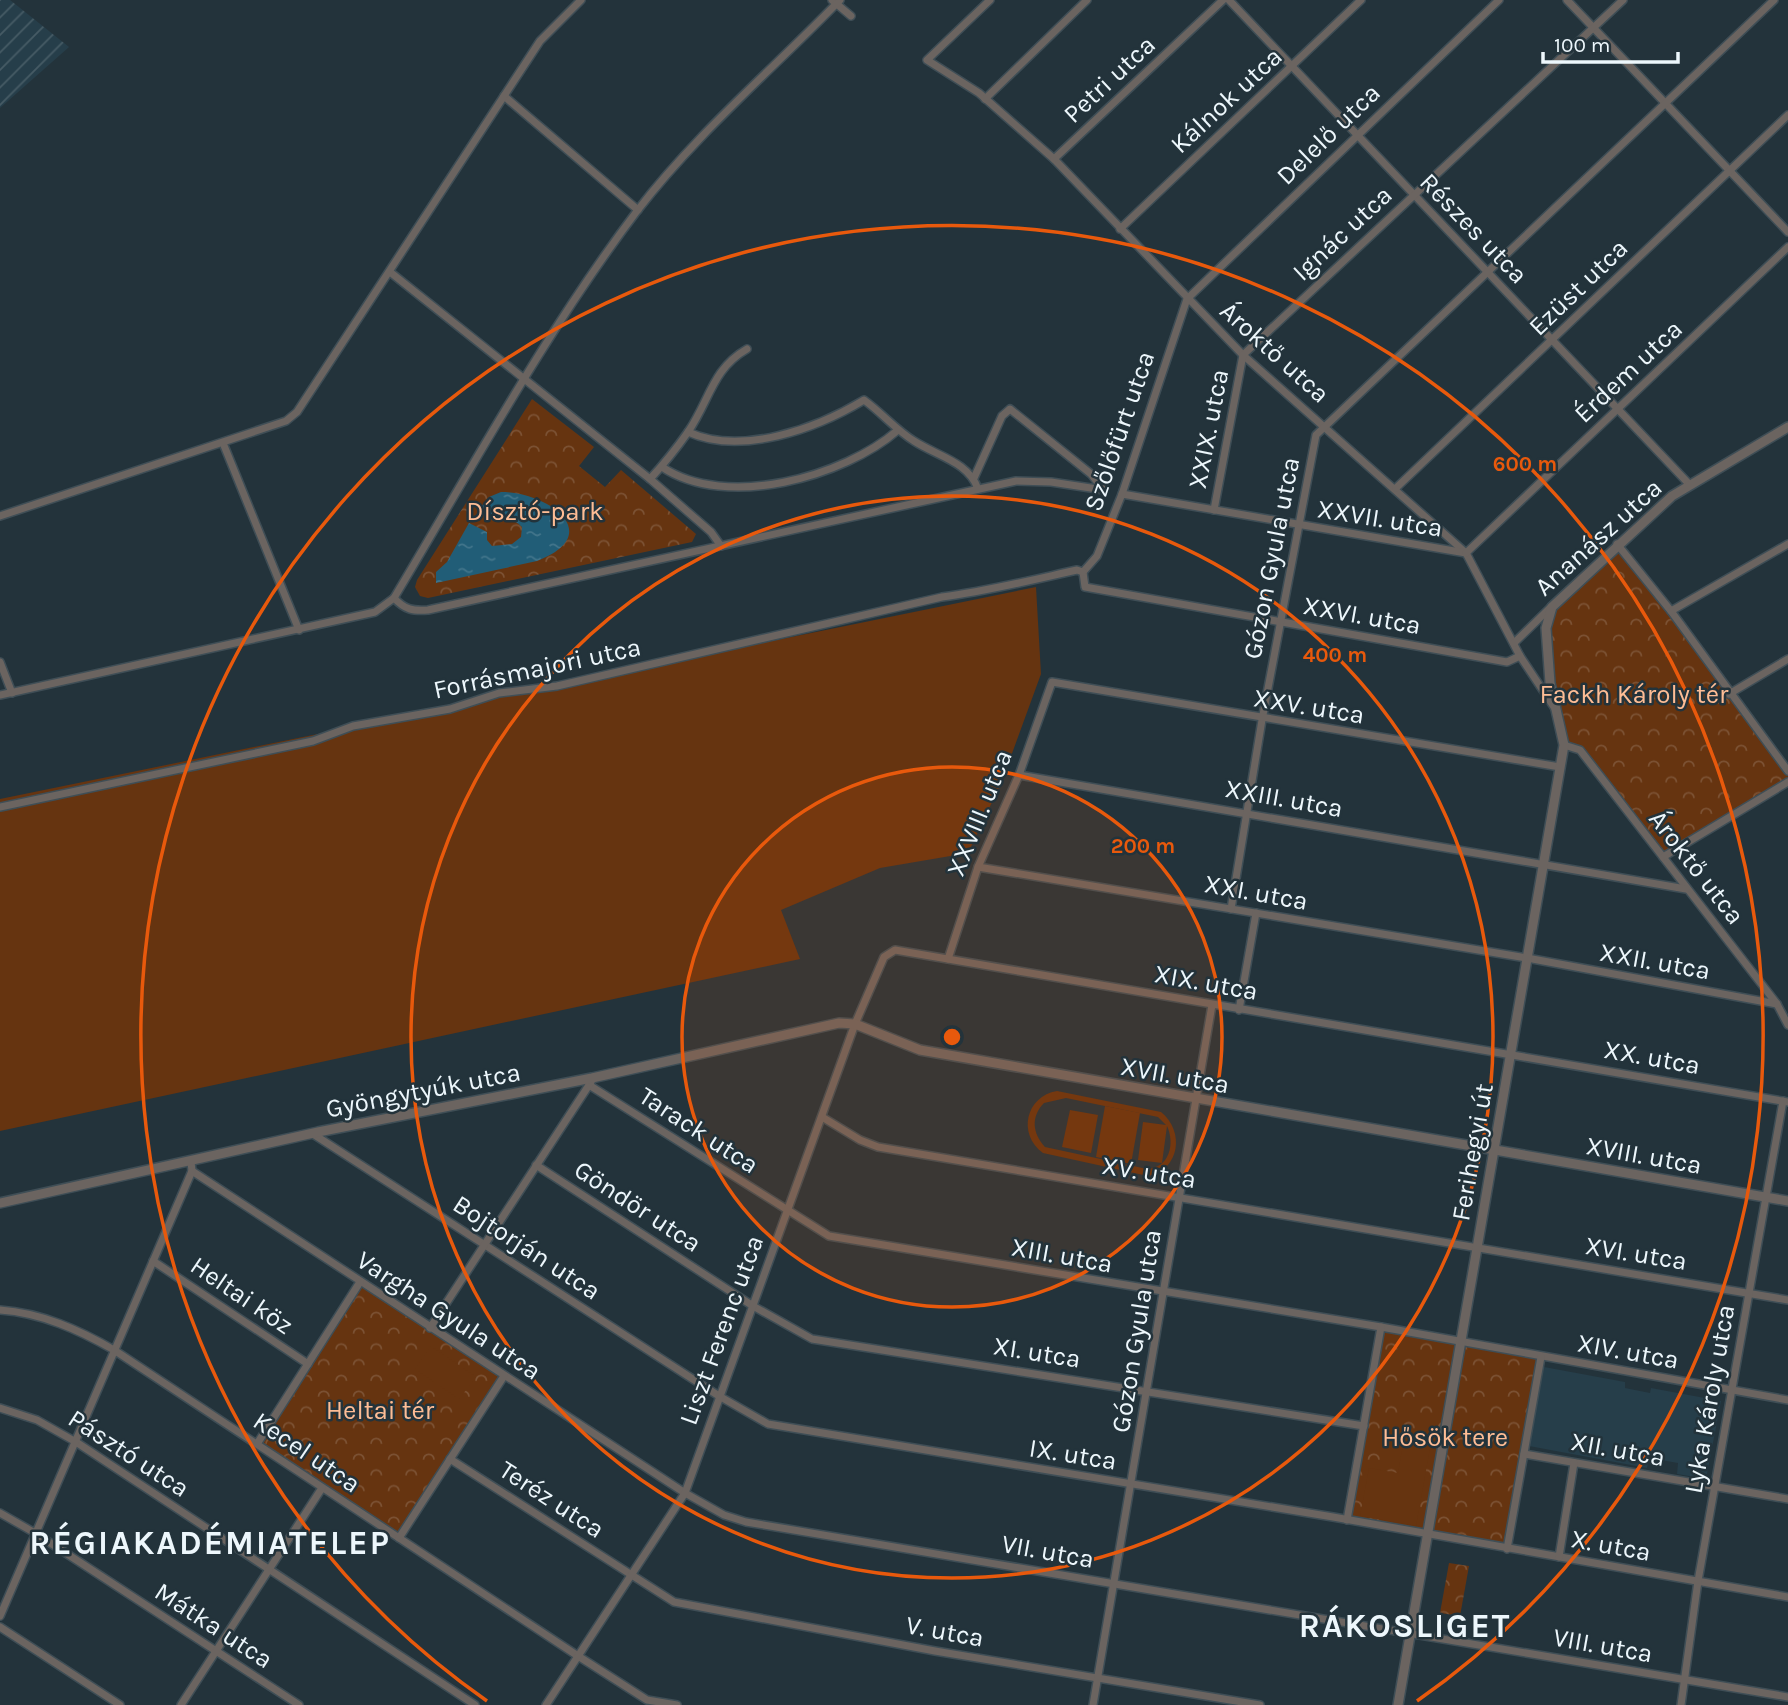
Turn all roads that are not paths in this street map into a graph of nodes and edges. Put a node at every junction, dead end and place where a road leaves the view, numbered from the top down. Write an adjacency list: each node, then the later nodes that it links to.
1 (582, 0): 15 (street)
2 (990, 0): 16 (street, Ároktő utca)
3 (1087, 0): 16 (street)
4 (1223, 0): 20 (street, Petri utca)
5 (1229, 0): 14 (street, Részes utca)
6 (1361, 0): 14 (street, Kálnok utca)
7 (1499, 0): 19 (street, Delelő utca)
8 (1567, 0): 13 (street)
9 (1623, 0): 13 (street, Ignác utca)
10 (1774, 0): 17 (street)
11 (836, 1): 12 (street); 23 (street)
12 (851, 16)
13 (1593, 28): 17 (street); 22 (street, Ignác utca)
14 (1291, 67): 19 (street, Részes utca); 24 (street, Kálnok utca)
15 (505, 96): 23 (street); 27 (street)
16 (985, 99): 20 (street, Ároktő utca)
17 (1664, 104): 21 (street); 28 (street)
18 (1788, 115): 21 (street, Ezüst utca)
19 (1358, 135): 22 (street, Részes utca); 29 (street, Delelő utca)
20 (1054, 159): 24 (street, Ároktő utca)
21 (1728, 172): 25 (street); 30 (street, Ezüst utca)
22 (1413, 195): 28 (street, Részes utca); 32 (street, Ignác utca)
23 (638, 210): 33 (street)
24 (1120, 229): 29 (street, Ároktő utca)
25 (1788, 232)
26 (1788, 247): 34 (street, Érdem utca)
27 (390, 272): 33 (street); 39 (street)
28 (1487, 272): 30 (street, Részes utca); 35 (street)
29 (1187, 299): 32 (street, Ároktő utca); 46 (street, Szőlőfürt utca)
30 (1553, 340): 34 (street, Részes utca); 44 (street, Ezüst utca)
31 (747, 349): 38 (street)
32 (1243, 355): 35 (street, Ároktő utca); 47 (street, XXIX. utca)
33 (524, 382): 42 (street); 55 (street)
34 (1618, 409): 43 (street, Részes utca); 53 (street, Érdem utca)
35 (1325, 425): 44 (street, Ároktő utca); 49 (street, Gózon Gyula utca)
36 (1788, 427): 43 (street, Ananász utca)
37 (898, 430): 38 (street); 40 (street); 41 (street)
38 (688, 432): 40 (street)
39 (223, 443): 48 (street); 59 (street)
40 (662, 467): 42 (street)
41 (974, 478): 45 (street); 45 (street)
42 (650, 480): 52 (street)
43 (1689, 484): 50 (street, Ananász utca)
44 (1396, 488): 53 (street, Ároktő utca)
45 (978, 489): 52 (street)
46 (1122, 494): 47 (street, XXVII. utca); 54 (street, Szőlőfürt utca)
47 (1214, 510): 49 (street, XXVII. utca)
48 (0, 516)
49 (1300, 526): 53 (street, XXVII. utca); 58 (street, Gózon Gyula utca)
50 (1616, 544): 56 (street, Ananász utca); 57 (street)
51 (1788, 544): 57 (street)
52 (721, 546): 55 (street)
53 (1466, 553): 60 (street, Ároktő utca)
54 (1083, 572): 58 (street, XXVI. utca); 75 (street, Forrásmajori utca)
55 (394, 598): 59 (street)
56 (1552, 607): 60 (street, Ananász utca); 68 (street, Ferihegyi út)
57 (1671, 611): 66 (street)
58 (1280, 622): 61 (street, XXVI. utca); 69 (street, Gózon Gyula utca)
59 (299, 630): 65 (street)
60 (1514, 643): 61 (street, Ároktő utca)
61 (1520, 656): 68 (street, Ároktő utca)
62 (1788, 659): 66 (street)
63 (0, 662): 65 (street)
64 (1052, 682): 69 (street, XXV. utca); 73 (street, XXVIII. utca)
65 (12, 693): 67 (street)
66 (1728, 694): 72 (street)
67 (0, 695)
68 (1555, 708): 70 (street, Ferihegyi út)
69 (1262, 720): 71 (street, XXV. utca); 76 (street, Gózon Gyula utca)
70 (1564, 745): 71 (street, Ferihegyi út); 77 (street, Ároktő utca)
71 (1560, 767): 78 (street, Ferihegyi út)
72 (1788, 771)
73 (1018, 775): 76 (street, XXIII. utca); 79 (street, XXVIII. utca)
74 (1788, 782): 77 (street)
75 (0, 807)
76 (1247, 813): 78 (street, XXIII. utca); 81 (street, Gózon Gyula utca)
77 (1663, 857): 80 (street, Ároktő utca)
78 (1543, 863): 80 (street, XXIII. utca); 84 (street, Ferihegyi út)
79 (978, 867): 81 (street, XXI. utca); 85 (street, XXVIII. utca)
80 (1686, 889): 86 (street, Ároktő utca)
81 (1231, 909): 82 (street, XXI. utca)
82 (1256, 913): 84 (street, XXI. utca); 88 (street)
83 (895, 950): 85 (street, XIX. utca); 89 (street, Liszt Ferenc utca)
84 (1527, 958): 86 (street, XXII. utca); 91 (street, Ferihegyi út)
85 (948, 959): 87 (street, XIX. utca)
86 (1777, 1004): 90 (street, Ároktő utca)
87 (1212, 1005): 88 (street, XIX. utca); 93 (street, Gózon Gyula utca)
88 (1239, 1010): 91 (street, XIX. utca)
89 (855, 1024): 92 (street, Gyöngytyúk utca); 93 (street, XVII. utca); 95 (street, Liszt Ferenc utca)
90 (1788, 1025)
91 (1510, 1054): 94 (street, XX. utca); 97 (street, Ferihegyi út)
92 (591, 1081): 96 (street, Gyöngytyúk utca); 98 (street); 104 (street, Tarack utca)
93 (1195, 1100): 97 (street, XVII. utca); 100 (street, Gózon Gyula utca)
94 (1786, 1102): 101 (street, Lyka Károly utca)
95 (822, 1117): 100 (street, XV. utca); 104 (street, Liszt Ferenc utca)
96 (313, 1133): 99 (street, Gyöngytyúk utca); 105 (street, Bojtorján utca)
97 (1493, 1150): 101 (street, XVIII. utca); 106 (street, Ferihegyi út)
98 (536, 1165): 105 (street); 112 (street, Göndör utca)
99 (192, 1166): 103 (street, Gyöngytyúk utca); 107 (street); 108 (street, Vargha Gyula utca)
100 (1180, 1198): 106 (street, XV. utca); 109 (street, Gózon Gyula utca)
101 (1765, 1198): 102 (street, XVIII. utca); 110 (street, Lyka Károly utca)
102 (1788, 1201)
103 (0, 1203)
104 (787, 1211): 109 (street, XIII. utca); 112 (street, Liszt Ferenc utca)
105 (484, 1244): 114 (street); 123 (street, Bojtorján utca)
106 (1476, 1248): 110 (street, XVI. utca); 116 (street, Ferihegyi út)
107 (152, 1261): 117 (street); 119 (street, Heltai köz)
108 (360, 1282): 114 (street, Vargha Gyula utca); 119 (street)
109 (1163, 1294): 115 (street, XIII. utca); 121 (street, Gózon Gyula utca)
110 (1749, 1294): 111 (street, XVI. utca); 122 (street, Lyka Károly utca)
111 (1788, 1300)
112 (753, 1306): 121 (street, XI. utca); 123 (street, Liszt Ferenc utca)
113 (0, 1310): 117 (street, Kecel utca)
114 (430, 1328): 120 (street, Vargha Gyula utca)
115 (1381, 1328): 116 (street, XIII. utca); 126 (street)
116 (1460, 1343): 118 (street, XIV. utca); 140 (street, Ferihegyi út)
117 (114, 1350): 127 (street); 128 (street, Kecel utca)
118 (1541, 1357): 122 (street, XIV. utca); 129 (street)
119 (308, 1364): 128 (street)
120 (504, 1376): 130 (street); 135 (street, Vargha Gyula utca)
121 (1147, 1390): 126 (street, XI. utca); 132 (street, Gózon Gyula utca)
122 (1731, 1390): 124 (street, XIV. utca); 133 (street, Lyka Károly utca)
123 (719, 1396): 132 (street, IX. utca); 135 (street, Liszt Ferenc utca)
124 (1788, 1399)
125 (0, 1408): 127 (street, Pásztó utca)
126 (1364, 1426): 138 (street)
127 (76, 1442): 139 (street); 144 (street, Pásztó utca)
128 (257, 1444): 134 (street, Kecel utca)
129 (1524, 1454): 131 (street, XII. utca); 142 (street)
130 (450, 1460): 141 (street); 145 (street, Teréz utca)
131 (1574, 1463): 133 (street, XII. utca); 143 (street)
132 (1131, 1485): 138 (street, IX. utca); 147 (street, Gózon Gyula utca)
133 (1715, 1486): 136 (street, XII. utca); 146 (street, Lyka Károly utca)
134 (322, 1488): 141 (street, Kecel utca); 144 (street)
135 (685, 1493): 145 (street, Liszt Ferenc utca); 147 (street, VII. utca)
136 (1788, 1499)
137 (0, 1513): 139 (street, Mátka utca)
138 (1347, 1520): 140 (street, IX. utca)
139 (35, 1533): 149 (street); 152 (street, Mátka utca)
140 (1427, 1535): 142 (street, X. utca); 151 (street, Ferihegyi út)
141 (400, 1538): 153 (street, Kecel utca)
142 (1507, 1549): 143 (street, X. utca)
143 (1559, 1557): 146 (street, X. utca)
144 (271, 1570): 152 (street); 160 (street, Pásztó utca)
145 (630, 1574): 153 (street, Liszt Ferenc utca); 154 (street, V. utca)
146 (1699, 1581): 148 (street, X. utca); 155 (street, Lyka Károly utca)
147 (1114, 1583): 151 (street, VII. utca); 154 (street, Gózon Gyula utca)
148 (1788, 1597)
149 (0, 1616)
150 (0, 1627): 157 (street)
151 (1411, 1632): 155 (street, VIII. utca); 165 (street, Ferihegyi út)
152 (217, 1651): 158 (street); 159 (street, Mátka utca)
153 (578, 1656): 161 (street, Liszt Ferenc utca); 162 (street, Kecel utca)
154 (1098, 1679): 163 (street, Gózon Gyula utca); 164 (street, V. utca)
155 (1685, 1680): 156 (street, VIII. utca); 166 (street, Lyka Károly utca)
156 (1788, 1697)
157 (120, 1705)
158 (181, 1705)
159 (299, 1705)
160 (475, 1705)
161 (546, 1705)
162 (677, 1705)
163 (1094, 1705)
164 (1260, 1705)
165 (1398, 1705)
166 (1681, 1705)

